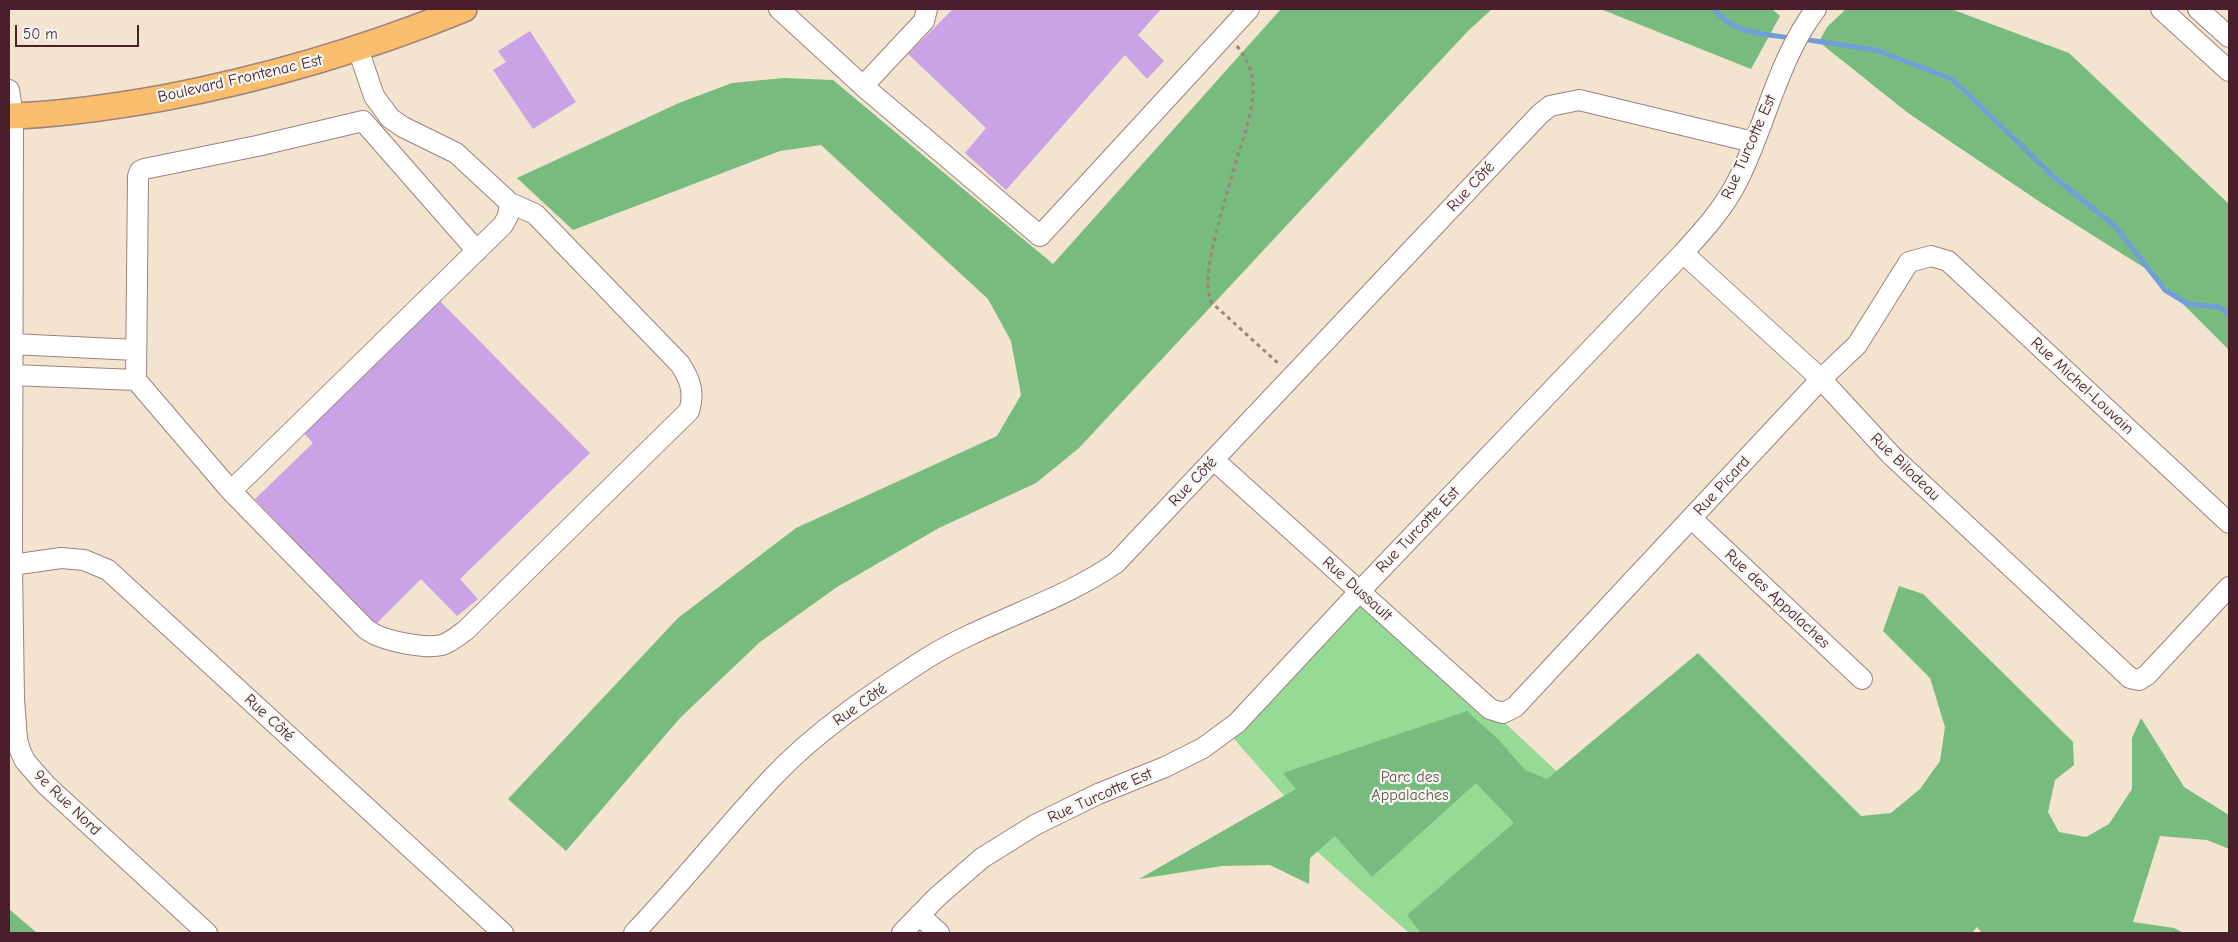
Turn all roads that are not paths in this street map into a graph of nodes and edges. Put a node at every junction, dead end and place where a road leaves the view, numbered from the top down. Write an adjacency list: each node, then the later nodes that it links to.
1 (464, 9): 9 (main road, Boulevard Frontenac Est)
2 (779, 9): 11 (street)
3 (927, 9): 11 (street)
4 (1249, 9): 11 (street)
5 (1816, 9): 14 (street, Rue Turcotte Est)
6 (2161, 9): 10 (street)
7 (2198, 9): 8 (street)
8 (2229, 38)
9 (358, 49): 13 (main road, Boulevard Frontenac Est); 15 (street)
10 (2229, 71)
11 (863, 86)
12 (9, 90): 13 (street, 9e Rue Nord)
13 (11, 116): 19 (street, 9e Rue Nord)
14 (1753, 142): 17 (street, Rue Turcotte Est); 24 (street, Rue Côté)
15 (510, 203): 16 (street); 25 (street)
16 (477, 251): 20 (street); 25 (street)
17 (1683, 253): 23 (street, Rue Bilodeau); 30 (street, Rue Turcotte Est)
18 (1931, 256): 23 (street, Rue Picard); 27 (street, Rue Michel-Louvain)
19 (12, 344): 20 (street); 21 (street, 9e Rue Nord)
20 (136, 350): 22 (street)
21 (12, 375): 22 (street); 28 (street, 9e Rue Nord)
22 (136, 380): 25 (street)
23 (1821, 380): 26 (street, Rue Picard); 29 (street, Rue Bilodeau)
24 (1214, 460): 30 (street, Rue Dussault); 36 (street, Rue Côté)
25 (231, 491)
26 (1692, 519): 31 (street, Rue des Appalaches); 32 (street, Rue Picard)
27 (2229, 523)
28 (12, 565): 34 (street, 9e Rue Nord); 35 (street, Rue Côté)
29 (2229, 587)
30 (1360, 591): 32 (street, Rue Dussault); 33 (street, Rue Turcotte Est)
31 (1862, 679)
32 (1503, 713)
33 (920, 915): 37 (street, Rue Turcotte Est); 38 (street)
34 (207, 933)
35 (503, 933)
36 (634, 933)
37 (902, 933)
38 (939, 933)

